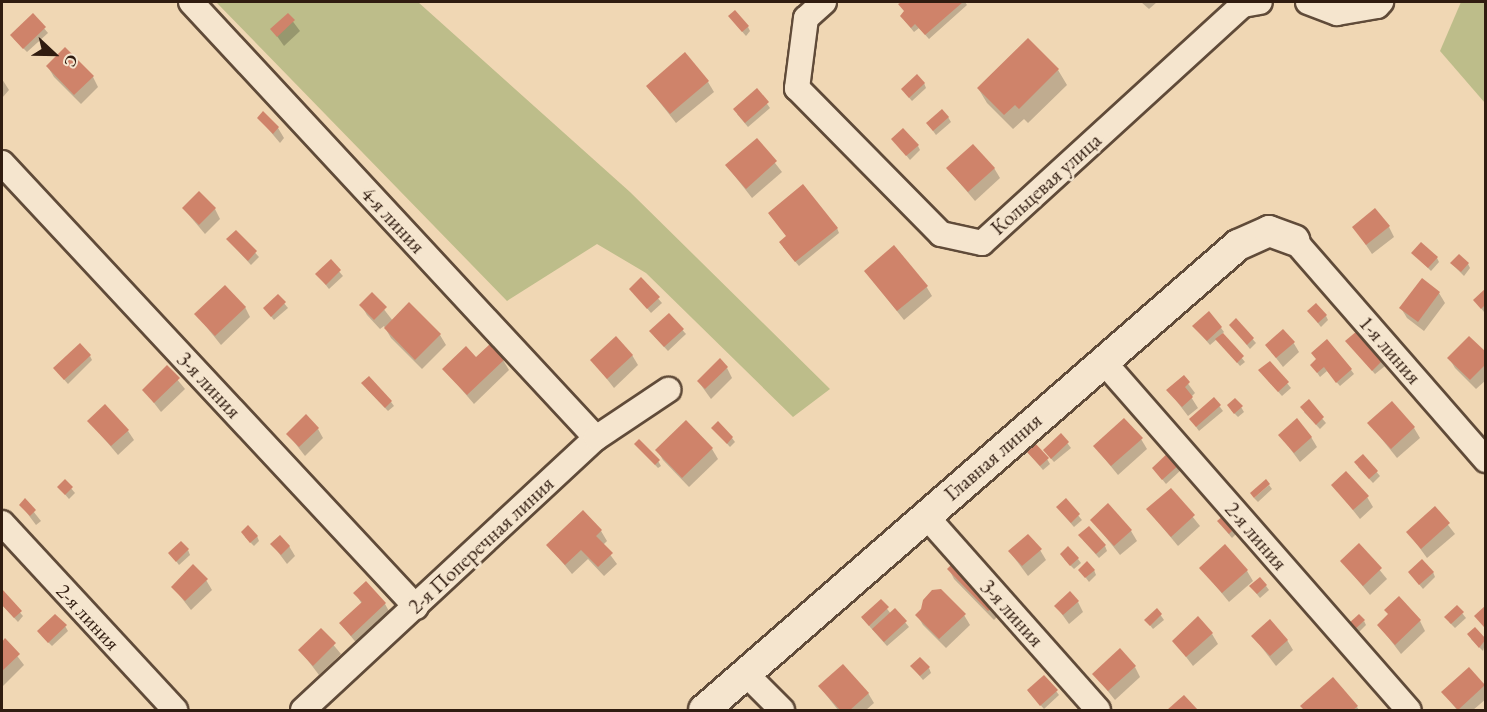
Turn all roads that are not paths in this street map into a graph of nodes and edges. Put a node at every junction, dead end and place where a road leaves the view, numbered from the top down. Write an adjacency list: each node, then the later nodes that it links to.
1 (191, 2): 10 (street, 4-я линия)
2 (824, 2): 3 (street, Кольцевая улица)
3 (1260, 2)
4 (1308, 2): 5 (street)
5 (1381, 2)
6 (2, 163): 14 (street, 3-я линия)
7 (1294, 240): 8 (street, Главная линия); 11 (street, 1-я линия)
8 (1104, 361): 12 (street, Главная линия); 21 (street, 2-я линия)
9 (668, 390): 10 (street, 2-я Поперечная линия)
10 (596, 438): 14 (street, 2-я Поперечная линия)
11 (1485, 460)
12 (926, 516): 15 (street, Главная линия); 20 (street, 3-я линия)
13 (2, 523): 16 (street, 2-я линия)
14 (416, 607): 17 (street, 2-я Поперечная линия)
15 (746, 674): 18 (street, Главная линия); 19 (street)
16 (175, 711)
17 (303, 711)
18 (704, 711)
19 (782, 711)
20 (1098, 711)
21 (1409, 711)

